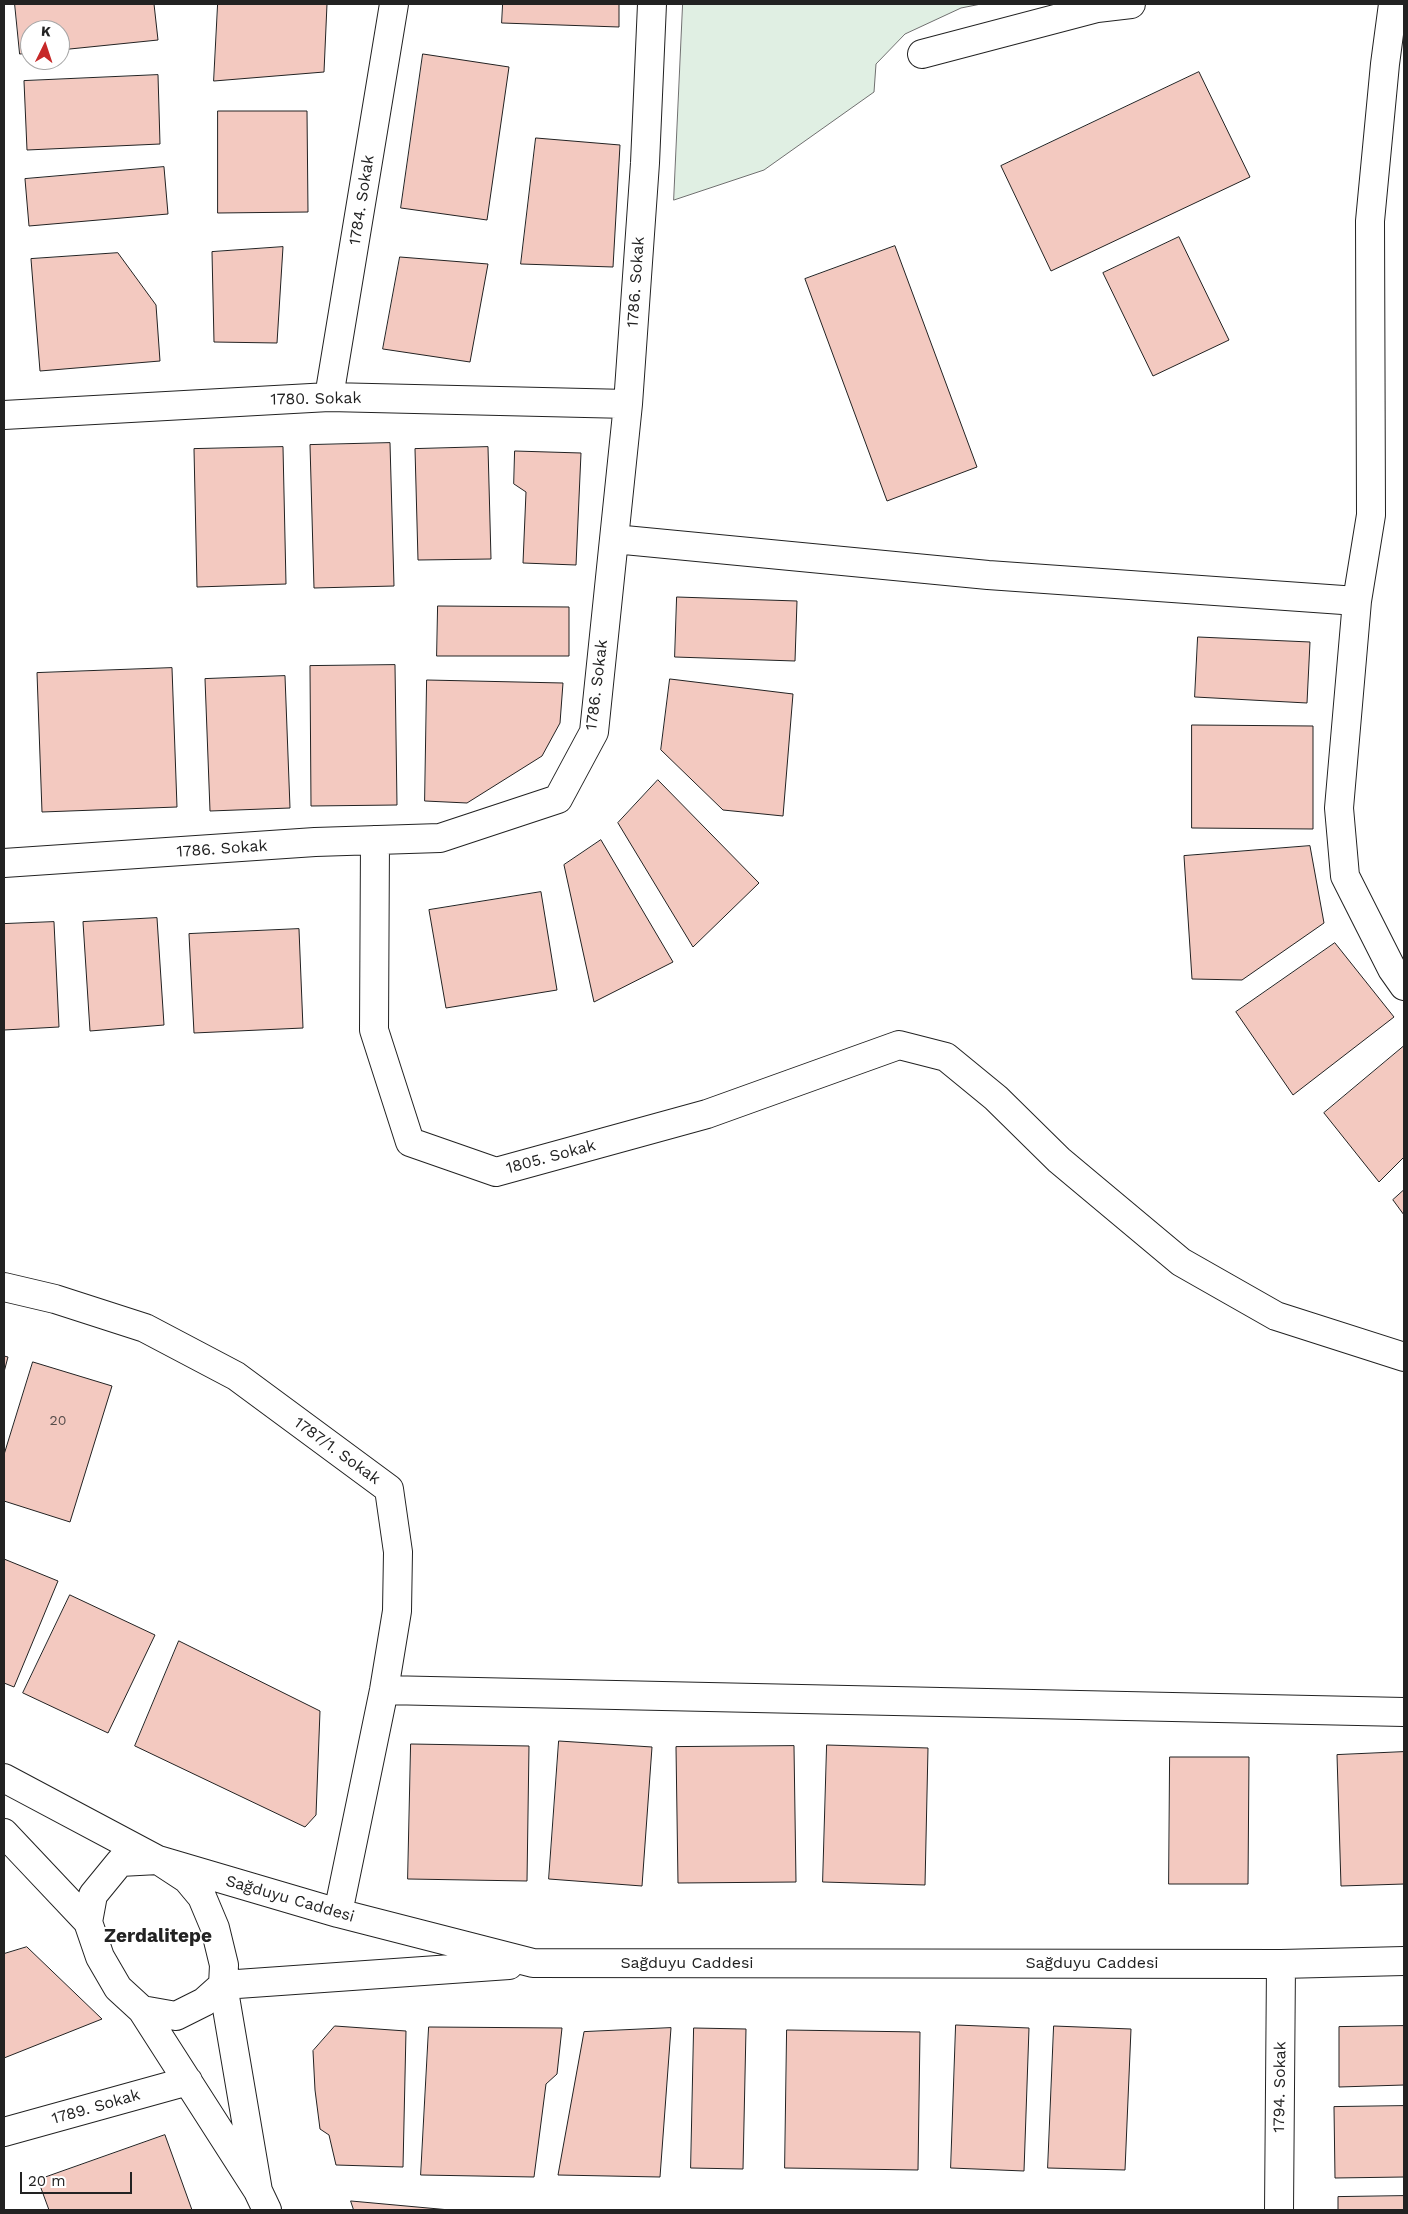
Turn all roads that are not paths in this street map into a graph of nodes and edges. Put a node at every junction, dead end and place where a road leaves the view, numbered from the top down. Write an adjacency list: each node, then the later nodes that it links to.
1 (394, 4): 7 (street, 1784. Sokak)
2 (652, 4): 8 (street, 1786. Sokak)
3 (1131, 4): 5 (street)
4 (1393, 4): 6 (street)
5 (922, 54)
6 (1395, 64): 11 (street)
7 (329, 397): 8 (street, 1780. Sokak); 9 (street, 1780. Sokak)
8 (628, 404): 10 (street, 1786. Sokak)
9 (4, 415)
10 (614, 539): 11 (street); 12 (street, 1786. Sokak)
11 (1357, 601): 14 (street)
12 (375, 840): 13 (street, 1786. Sokak); 16 (street, 1805. Sokak)
13 (4, 863)
14 (1404, 986)
15 (4, 1287): 17 (street, 1787/1. Sokak)
16 (1404, 1357)
17 (384, 1690): 18 (street); 22 (street, 1787/1. Sokak)
18 (1404, 1712)
19 (4, 1778): 21 (street, Sağduyu Caddesi)
20 (4, 1833): 23 (street)
21 (158, 1860): 22 (street, Sağduyu Caddesi); 23 (street); 27 (street)
22 (338, 1913): 25 (street, Sağduyu Caddesi)
23 (88, 1922): 28 (street)
24 (1404, 1961): 26 (street, Sağduyu Caddesi)
25 (533, 1963): 26 (street, Sağduyu Caddesi); 27 (street)
26 (1281, 1964): 32 (street, 1794. Sokak)
27 (223, 1985): 28 (street); 31 (street)
28 (142, 2010): 29 (street)
29 (188, 2081): 30 (street, 1789. Sokak); 31 (street)
30 (4, 2132)
31 (263, 2200)
32 (1279, 2210)

